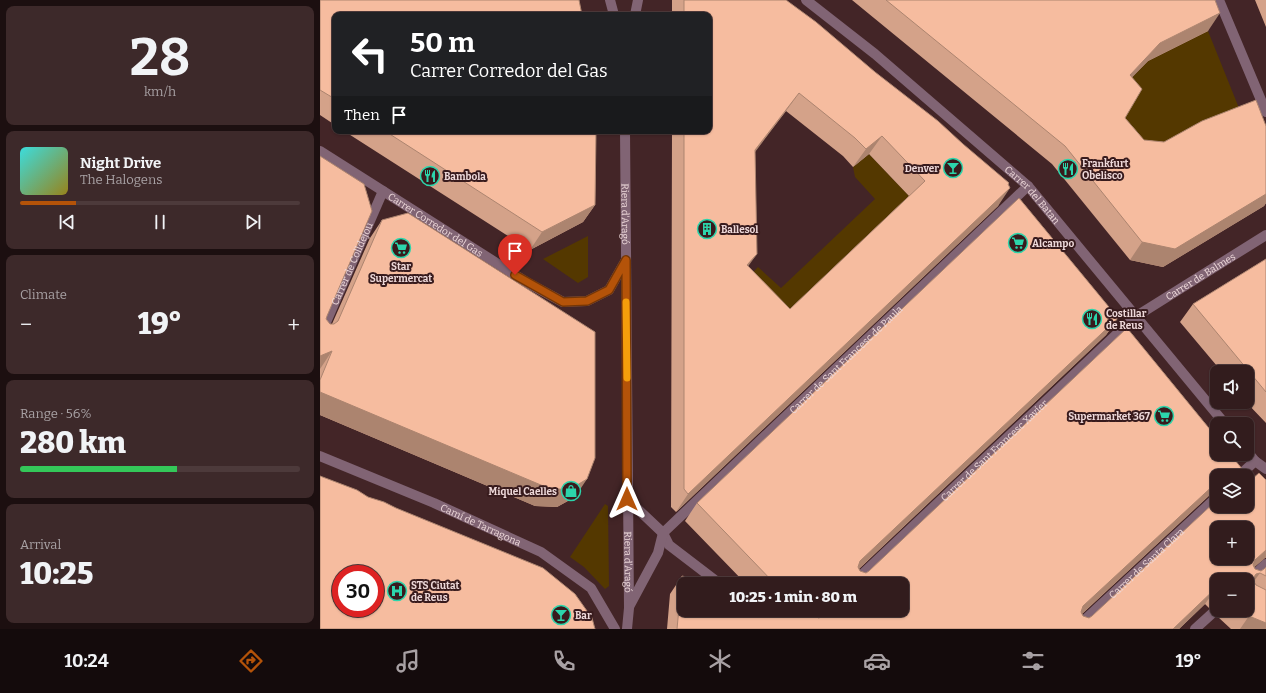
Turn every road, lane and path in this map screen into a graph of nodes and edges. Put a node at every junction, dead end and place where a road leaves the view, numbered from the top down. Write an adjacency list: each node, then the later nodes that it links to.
1 (610, 0): 5 (street)
2 (638, 0): 6 (street)
3 (806, 0): 10 (street, Carrer del Batan)
4 (1219, 0): 7 (street)
5 (613, 12)
6 (635, 12)
7 (1266, 112)
8 (625, 134): 13 (street, Riera d'Aragó)
9 (320, 151): 11 (street, Carrer Corredor del Gas)
10 (1028, 186): 14 (street, Carrer del Batan); 24 (street, Carrer de Sant Francesc de Paula)
11 (383, 192): 13 (street, Carrer Corredor del Gas); 15 (street, Carrer de Colldejou)
12 (1266, 235): 14 (street, Carrer de Balmes)
13 (626, 260): 22 (street, Riera d'Aragó)
14 (1135, 316): 16 (street, Carrer del Batan); 28 (street, Carrer de Sant Francesc Xavier)
15 (320, 336)
16 (1219, 417)
17 (320, 456): 32 (street, Camí de Tarragona)
18 (1254, 459): 19 (street)
19 (1256, 461): 20 (street); 21 (street)
20 (1247, 469)
21 (1266, 470)
22 (627, 499): 24 (street); 29 (street, Riera d'Aragó)
23 (1210, 503): 35 (street, Carrer de Santa Clara)
24 (663, 533): 27 (street); 29 (street, Riera d'Aragó)
25 (1266, 564): 26 (street)
26 (1254, 575)
27 (711, 577)
28 (859, 577)
29 (629, 608): 33 (street, Riera d'Aragó)
30 (1210, 616): 36 (street)
31 (817, 617): 34 (street)
32 (615, 629)
33 (627, 629)
34 (805, 629)
35 (1075, 629)
36 (1196, 629)

